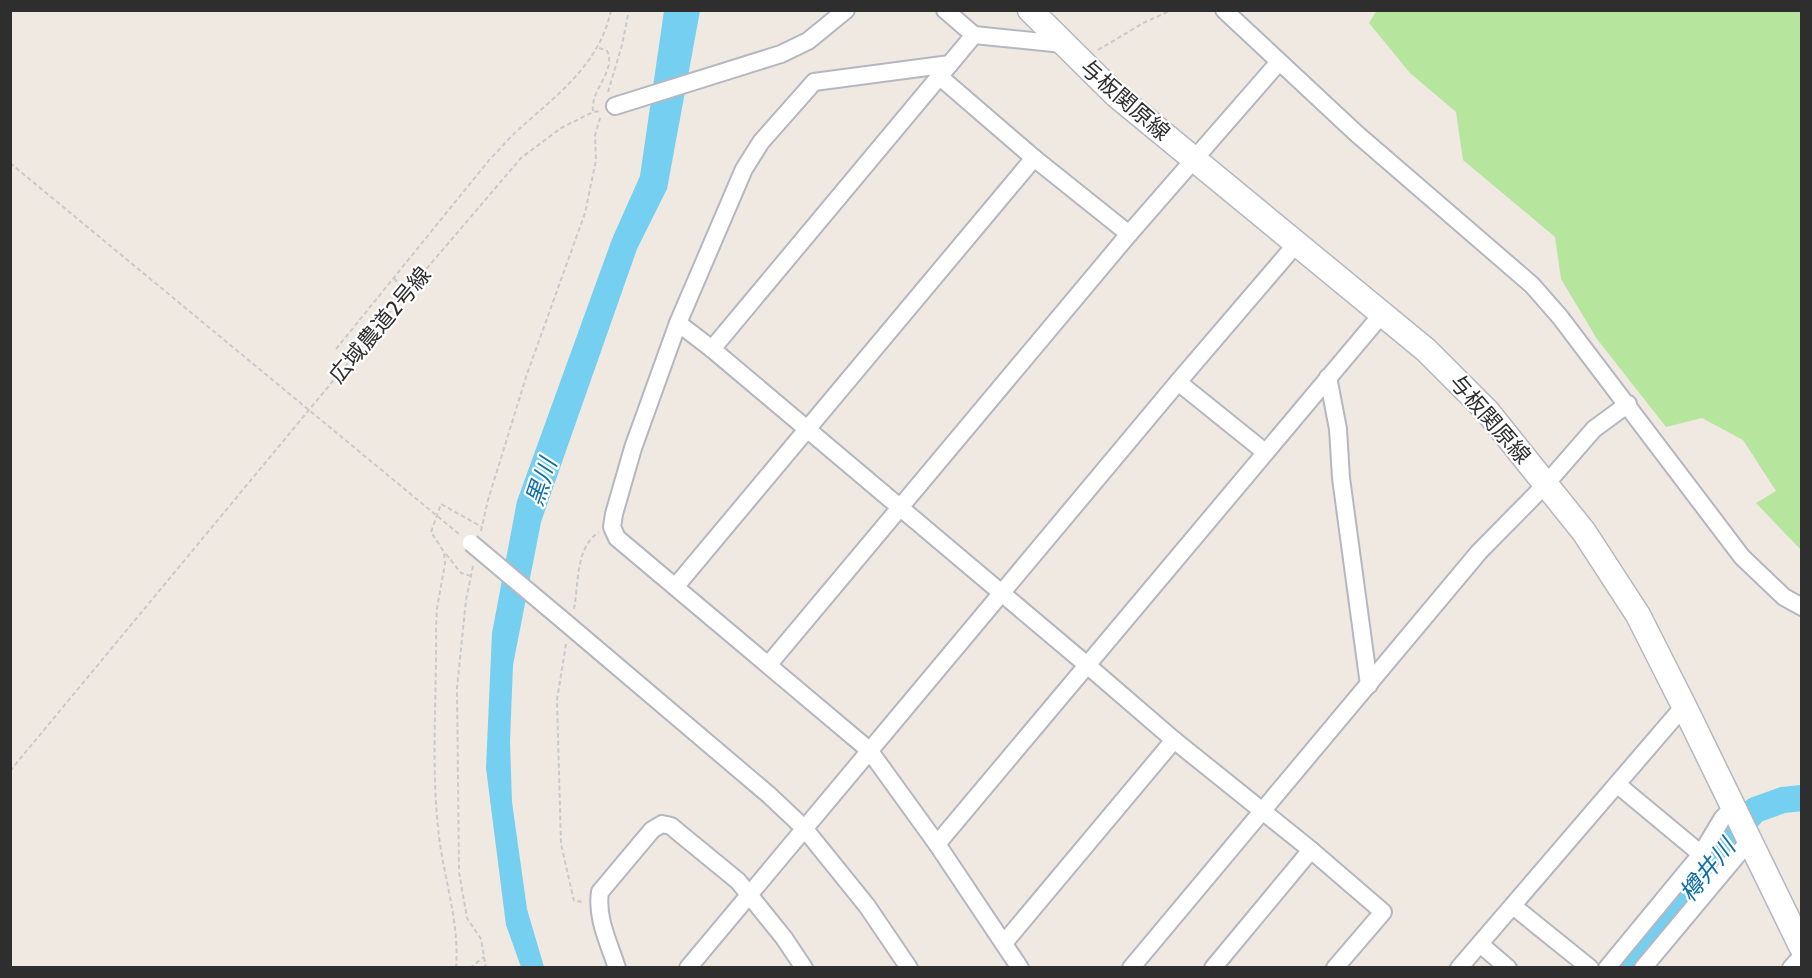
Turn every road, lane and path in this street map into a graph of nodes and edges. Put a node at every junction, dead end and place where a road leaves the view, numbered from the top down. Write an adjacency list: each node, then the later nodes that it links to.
1 (611, 10): 10 (path)
2 (629, 10): 14 (path)
3 (846, 10): 14 (street)
4 (945, 10): 8 (street)
5 (1030, 10): 9 (main road, 与板関原線)
6 (1172, 10): 11 (path)
7 (1224, 10): 12 (street)
8 (974, 34): 9 (street); 13 (street)
9 (1063, 44): 11 (main road, 与板関原線)
10 (597, 47): 15 (path); 21 (path)
11 (1081, 61): 17 (main road, 与板関原線)
12 (1279, 62): 17 (street); 29 (street)
13 (945, 71): 16 (street); 24 (street); 26 (street)
14 (608, 106): 15 (path, 広域農道2号線); 36 (path)
15 (593, 112): 22 (path, 広域農道2号線)
16 (1034, 158): 19 (street); 31 (street)
17 (1193, 159): 19 (street); 20 (main road, 与板関原線)
18 (10, 163): 30 (path)
19 (1129, 234): 34 (street)
20 (1297, 243): 23 (main road, 与板関原線); 28 (street)
21 (394, 278): 22 (path); 25 (path)
22 (405, 294): 30 (path, 広域農道2号線)
23 (1382, 314): 27 (street); 33 (main road, 与板関原線)
24 (678, 323): 26 (street); 37 (street)
25 (336, 348)
26 (712, 349): 31 (street)
27 (1328, 377): 32 (street); 48 (street)
28 (1178, 382): 32 (street); 43 (street)
29 (1628, 404): 33 (street); 44 (street)
30 (308, 411): 35 (path); 52 (path, 広域農道2号線)
31 (806, 429): 34 (street); 42 (street)
32 (1265, 452): 47 (street)
33 (1546, 484): 48 (street); 49 (main road, 与板関原線)
34 (901, 509): 43 (street); 46 (street)
35 (437, 516): 36 (path); 38 (path); 39 (path)
36 (482, 527): 38 (path)
37 (612, 527): 42 (street); 45 (path)
38 (475, 539): 45 (street, bridge)
39 (444, 552): 41 (path); 69 (path)
40 (473, 565): 41 (path)
41 (471, 576): 68 (path)
42 (676, 586): 46 (street)
43 (1002, 594): 47 (street); 51 (street)
44 (1802, 607)
45 (568, 625): 56 (street); 62 (path)
46 (769, 664): 51 (street)
47 (1087, 665): 50 (street); 58 (street)
48 (1368, 685): 55 (street)
49 (1684, 706): 53 (street); 54 (main road, 与板関原線)
50 (1174, 740): 55 (street); 64 (street)
51 (869, 750): 56 (street); 58 (street)
52 (10, 771)
53 (1618, 784): 60 (street); 63 (street)
54 (1734, 807): 57 (main road, 与板関原線); 60 (street)
55 (1262, 812): 59 (street); 77 (street)
56 (804, 828): 61 (street); 75 (street)
57 (1749, 841): 66 (main road, 与板関原線); 84 (street)
58 (937, 844): 64 (street)
59 (1311, 850): 78 (street); 79 (street)
60 (1701, 854): 83 (street)
61 (749, 894): 62 (street); 73 (street); 74 (street)
62 (598, 904): 72 (street)
63 (1513, 906): 65 (street); 82 (street)
64 (1004, 943): 76 (street)
65 (1480, 944): 80 (street); 81 (street)
66 (1802, 948)
67 (1802, 956): 85 (street)
68 (484, 957): 70 (path); 71 (path)
69 (456, 968)
70 (470, 968)
71 (486, 968)
72 (617, 968)
73 (688, 968)
74 (804, 968)
75 (909, 968)
76 (1020, 968)
77 (1131, 968)
78 (1214, 968)
79 (1335, 968)
80 (1459, 968)
81 (1509, 968)
82 (1590, 968)
83 (1607, 968)
84 (1643, 968)
85 (1791, 968)

